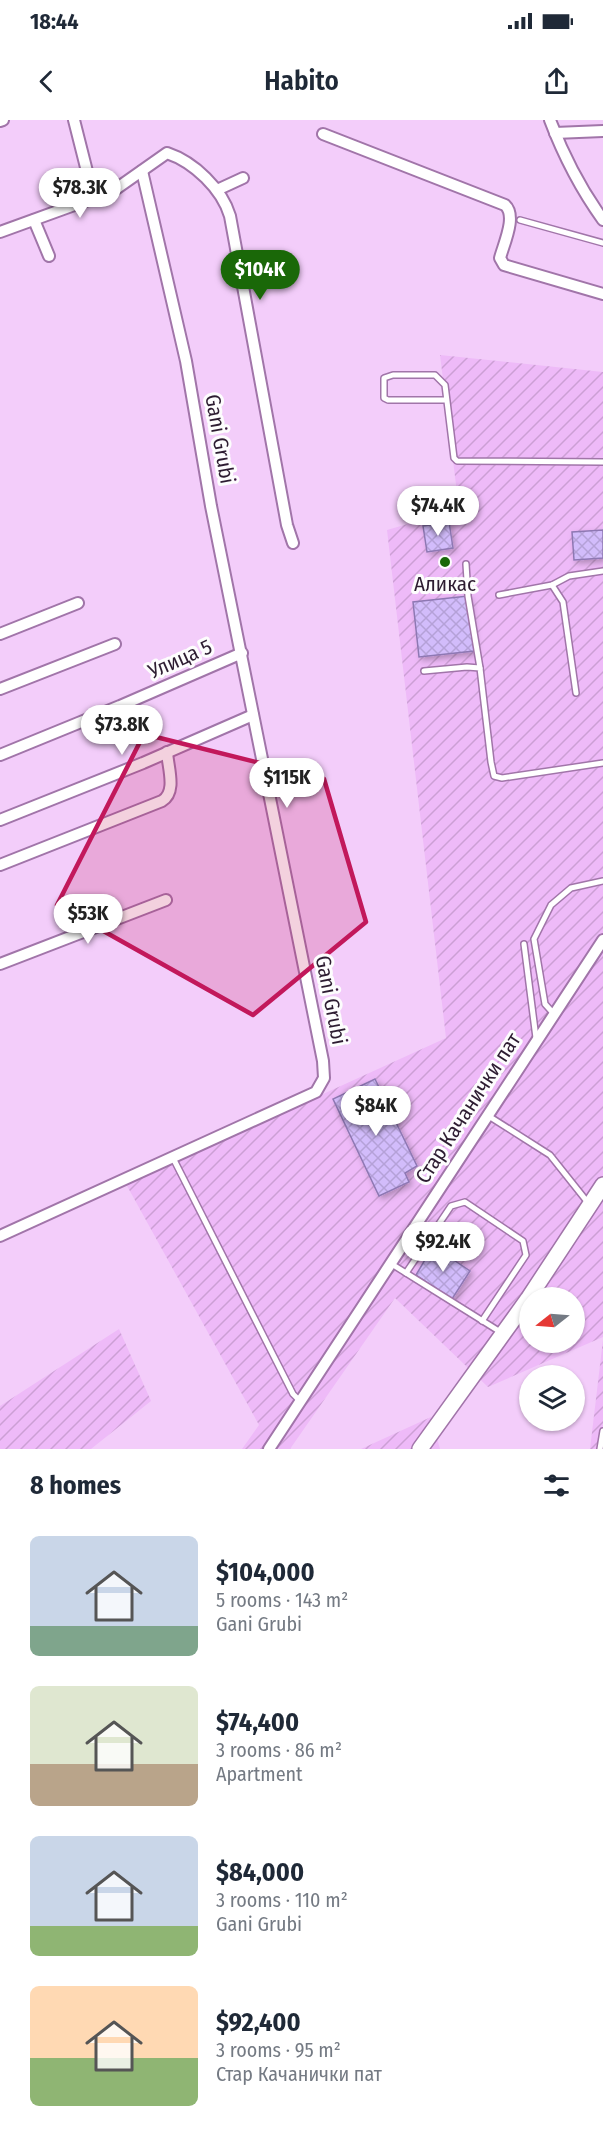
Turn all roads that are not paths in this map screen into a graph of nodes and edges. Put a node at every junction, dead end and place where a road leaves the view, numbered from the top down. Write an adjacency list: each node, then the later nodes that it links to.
1 (74, 120): 9 (street)
2 (550, 120): 4 (street)
3 (603, 131): 4 (street)
4 (555, 133): 12 (street)
5 (322, 135): 16 (street)
6 (142, 171): 8 (street); 9 (street); 27 (street, Gani Grubi)
7 (243, 178): 8 (street)
8 (218, 190): 19 (street)
9 (94, 199): 10 (street)
10 (34, 220): 13 (street); 15 (street)
11 (520, 220): 14 (lane)
12 (603, 220)
13 (0, 232)
14 (603, 243)
15 (49, 256)
16 (603, 294)
17 (446, 400): 17 (lane); 18 (lane)
18 (603, 462)
19 (293, 543)
20 (465, 564): 28 (lane)
21 (603, 572): 22 (lane)
22 (552, 585): 23 (lane); 31 (lane)
23 (499, 595)
24 (78, 603): 25 (street)
25 (0, 634)
26 (115, 644): 30 (street)
27 (242, 653): 32 (street, Gani Grubi); 34 (street, Улица 5)
28 (480, 668): 29 (lane); 35 (lane)
29 (424, 671)
30 (0, 689)
31 (576, 693)
32 (253, 715): 33 (street); 46 (street, Gani Grubi)
33 (167, 752): 36 (street); 37 (street)
34 (0, 755)
35 (603, 763)
36 (0, 820)
37 (0, 866)
38 (603, 881): 43 (lane)
39 (166, 900): 42 (street)
40 (603, 940): 43 (street, Стар Качанички пат)
41 (524, 944): 44 (lane)
42 (0, 964)
43 (554, 1014): 44 (street, Стар Качанички пат)
44 (536, 1040): 45 (street, Стар Качанички пат)
45 (487, 1115): 48 (lane); 50 (street, Стар Качанички пат)
46 (172, 1156): 49 (street, Gani Grubi); 54 (lane)
47 (603, 1185): 48 (street)
48 (590, 1205): 53 (street)
49 (0, 1236)
50 (390, 1263): 51 (lane); 54 (street, Стар Качанички пат)
51 (406, 1273): 52 (lane); 52 (lane)
52 (482, 1321): 53 (lane)
53 (503, 1334): 57 (street)
54 (300, 1401): 56 (street, Стар Качанички пат)
55 (603, 1431): 58 (lane)
56 (269, 1449)
57 (420, 1449)
58 (600, 1449)

